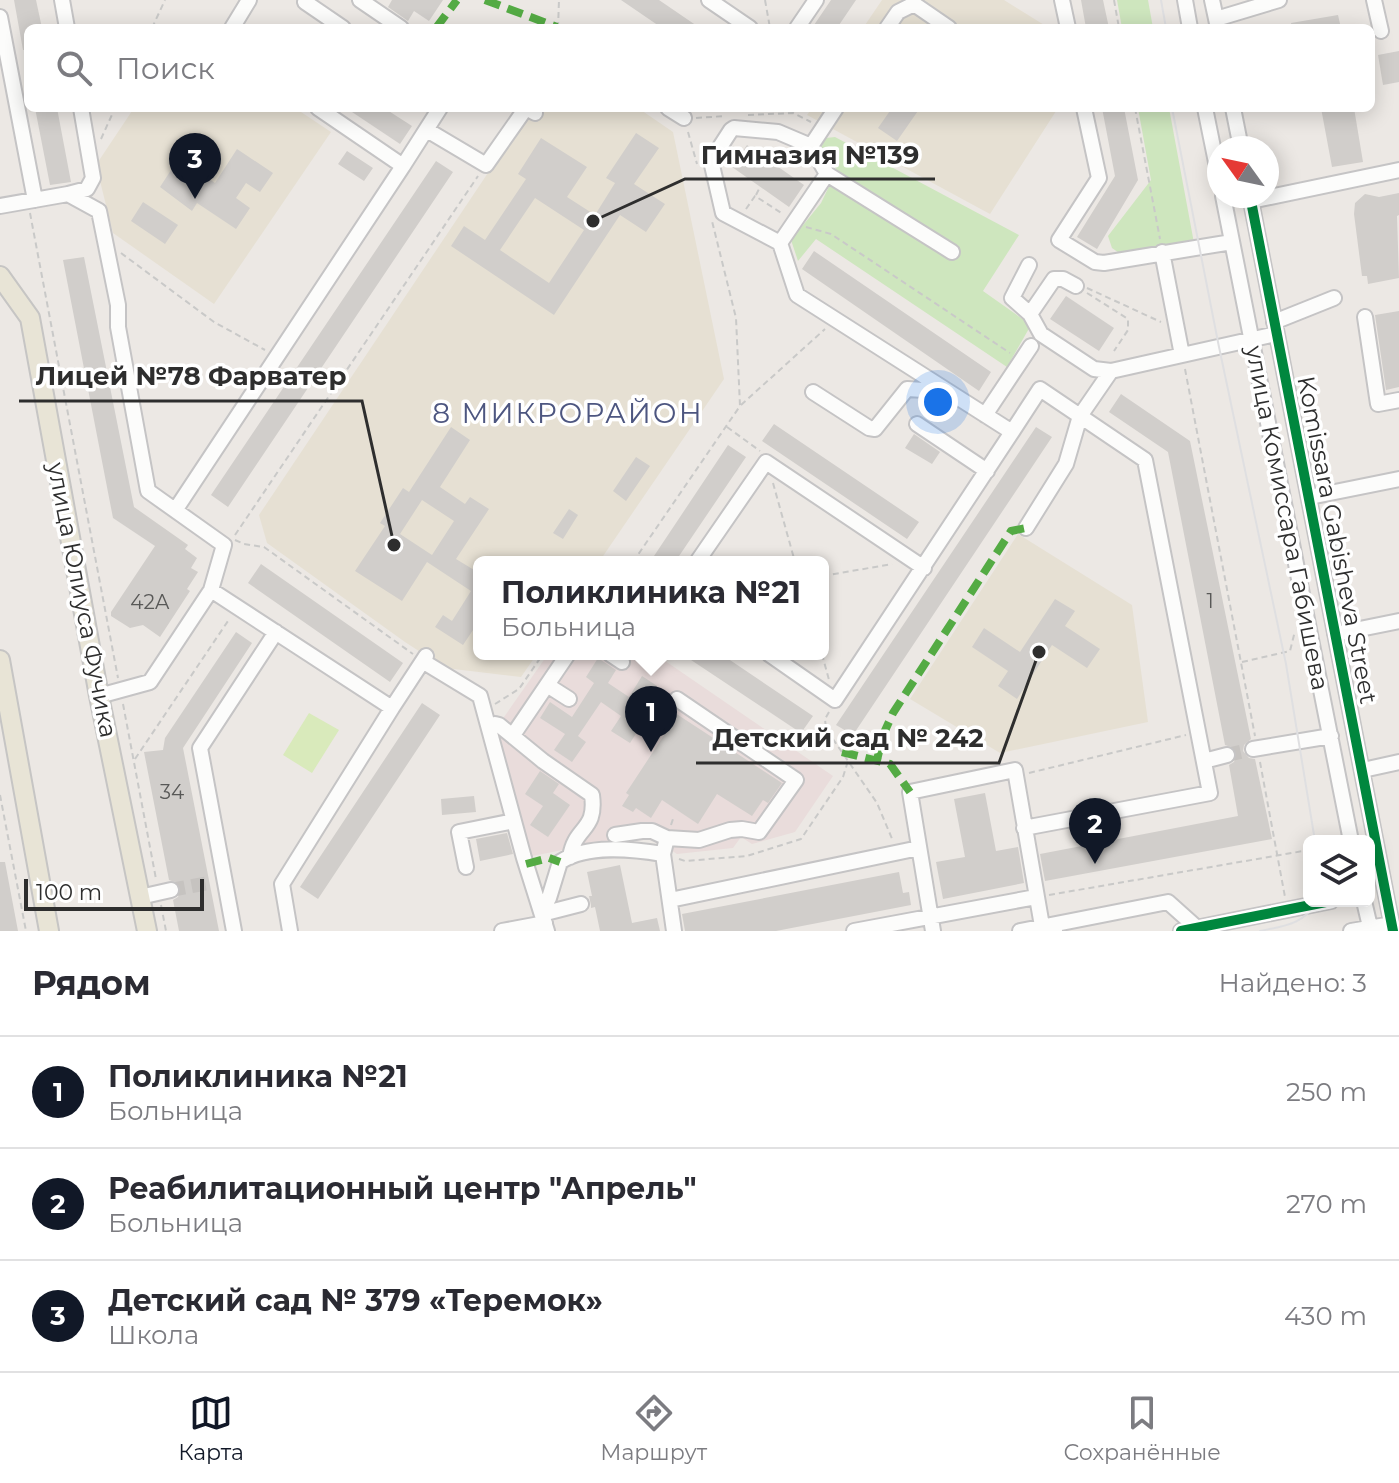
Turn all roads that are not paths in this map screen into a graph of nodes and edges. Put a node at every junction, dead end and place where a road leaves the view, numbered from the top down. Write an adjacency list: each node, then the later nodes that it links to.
1 (62, 0): 14 (street)
2 (249, 0): 15 (street)
3 (360, 0): 17 (street)
4 (709, 0): 18 (street)
5 (816, 0): 19 (street)
6 (1062, 0): 22 (street)
7 (1185, 0): 23 (street)
8 (1212, 0): 13 (street)
9 (1279, 0): 13 (street)
10 (1374, 0): 24 (street)
11 (305, 2): 16 (street)
12 (0, 17): 44 (street)
13 (1217, 23)
14 (66, 24)
15 (234, 24)
16 (337, 24)
17 (395, 24)
18 (744, 24)
19 (800, 24)
20 (890, 24): 21 (street)
21 (943, 24)
22 (1067, 24)
23 (1189, 24)
24 (1381, 31)
25 (82, 112): 43 (street)
26 (324, 112): 39 (street)
27 (438, 112): 35 (street)
28 (527, 112): 35 (street)
29 (674, 112): 34 (street)
30 (833, 112): 38 (street)
31 (1085, 112): 51 (street)
32 (1206, 112): 36 (street)
33 (1234, 112): 37 (street)
34 (684, 118)
35 (427, 130): 39 (street)
36 (1211, 136)
37 (1239, 136)
38 (811, 146): 41 (street); 49 (street)
39 (403, 166): 73 (street)
40 (1399, 170): 42 (street)
41 (827, 174): 49 (street); 50 (street)
42 (1279, 193)
43 (68, 194): 44 (street); 73 (street)
44 (31, 200): 45 (street)
45 (0, 206)
46 (1225, 208): 48 (street, улица Комиссара Габишева)
47 (1252, 208): 58 (street, Komissara Gabisheva Street)
48 (1232, 242): 51 (street); 59 (street, улица Комиссара Габишева)
49 (780, 243): 63 (street)
50 (952, 252)
51 (1162, 252): 61 (street)
52 (1029, 265): 56 (street)
53 (0, 276): 85 (main road, улица Юлиуса Фучика)
54 (1076, 286): 56 (street)
55 (1334, 298): 58 (street)
56 (1030, 314): 62 (street)
57 (1365, 317): 65 (street)
58 (1275, 328): 59 (street); 72 (street, Komissara Gabisheva Street)
59 (1251, 339): 61 (street); 91 (street, улица Комиссара Габишева)
60 (1031, 346): 66 (street)
61 (1182, 355): 62 (street)
62 (1111, 371): 67 (street)
63 (935, 383): 64 (street); 66 (street)
64 (813, 392)
65 (1399, 400)
66 (985, 415): 69 (street)
67 (1080, 416): 69 (street); 74 (street); 94 (street)
68 (917, 424): 70 (street)
69 (1012, 432): 70 (street)
70 (987, 471): 76 (street)
71 (1399, 479): 72 (street)
72 (1310, 497): 80 (street, Komissara Gabisheva Street)
73 (176, 509): 77 (street)
74 (1026, 528)
75 (701, 556): 76 (street)
76 (918, 564): 83 (street)
77 (211, 590): 79 (street); 85 (street)
78 (1399, 621): 80 (street)
79 (276, 632): 88 (street); 106 (street)
80 (1335, 634): 96 (street, Komissara Gabisheva Street)
81 (0, 660): 121 (main road)
82 (564, 660): 84 (street)
83 (778, 660)
84 (547, 685): 86 (street); 90 (street)
85 (99, 696): 122 (main road, улица Юлиуса Фучика)
86 (569, 699)
87 (677, 699): 101 (street)
88 (392, 708): 89 (street); 124 (street)
89 (490, 731): 90 (street); 97 (street)
90 (513, 735): 104 (street)
91 (1331, 736): 92 (street); 100 (street, улица Комиссара Габишева)
92 (1255, 749)
93 (1227, 755): 94 (street)
94 (1204, 761): 98 (street)
95 (1399, 762): 96 (street)
96 (1363, 770): 108 (street, Komissara Gabisheva Street)
97 (514, 821): 105 (street); 115 (street)
98 (1024, 828): 102 (street); 110 (street)
99 (615, 835): 101 (street)
100 (1350, 835)
101 (667, 838): 103 (street)
102 (919, 848): 111 (street); 116 (street)
103 (663, 854): 104 (street); 111 (street)
104 (570, 857): 115 (street)
105 (466, 867)
106 (225, 879): 107 (street); 123 (street)
107 (209, 883)
108 (1385, 892): 109 (street); 117 (street)
109 (1375, 894)
110 (1036, 897): 116 (street); 119 (street)
111 (670, 900): 126 (street)
112 (581, 904): 115 (street)
113 (1303, 907): 118 (street)
114 (1366, 907): 120 (street)
115 (544, 920): 125 (street)
116 (932, 925): 127 (street)
117 (1393, 927): 120 (street)
118 (1197, 928): 119 (street); 129 (street)
119 (1048, 929): 128 (street)
120 (1371, 929): 130 (street)
121 (49, 931)
122 (147, 931)
123 (234, 931)
124 (290, 931)
125 (502, 931)
126 (674, 931)
127 (854, 931)
128 (1020, 931)
129 (1181, 931)
130 (1351, 931)

